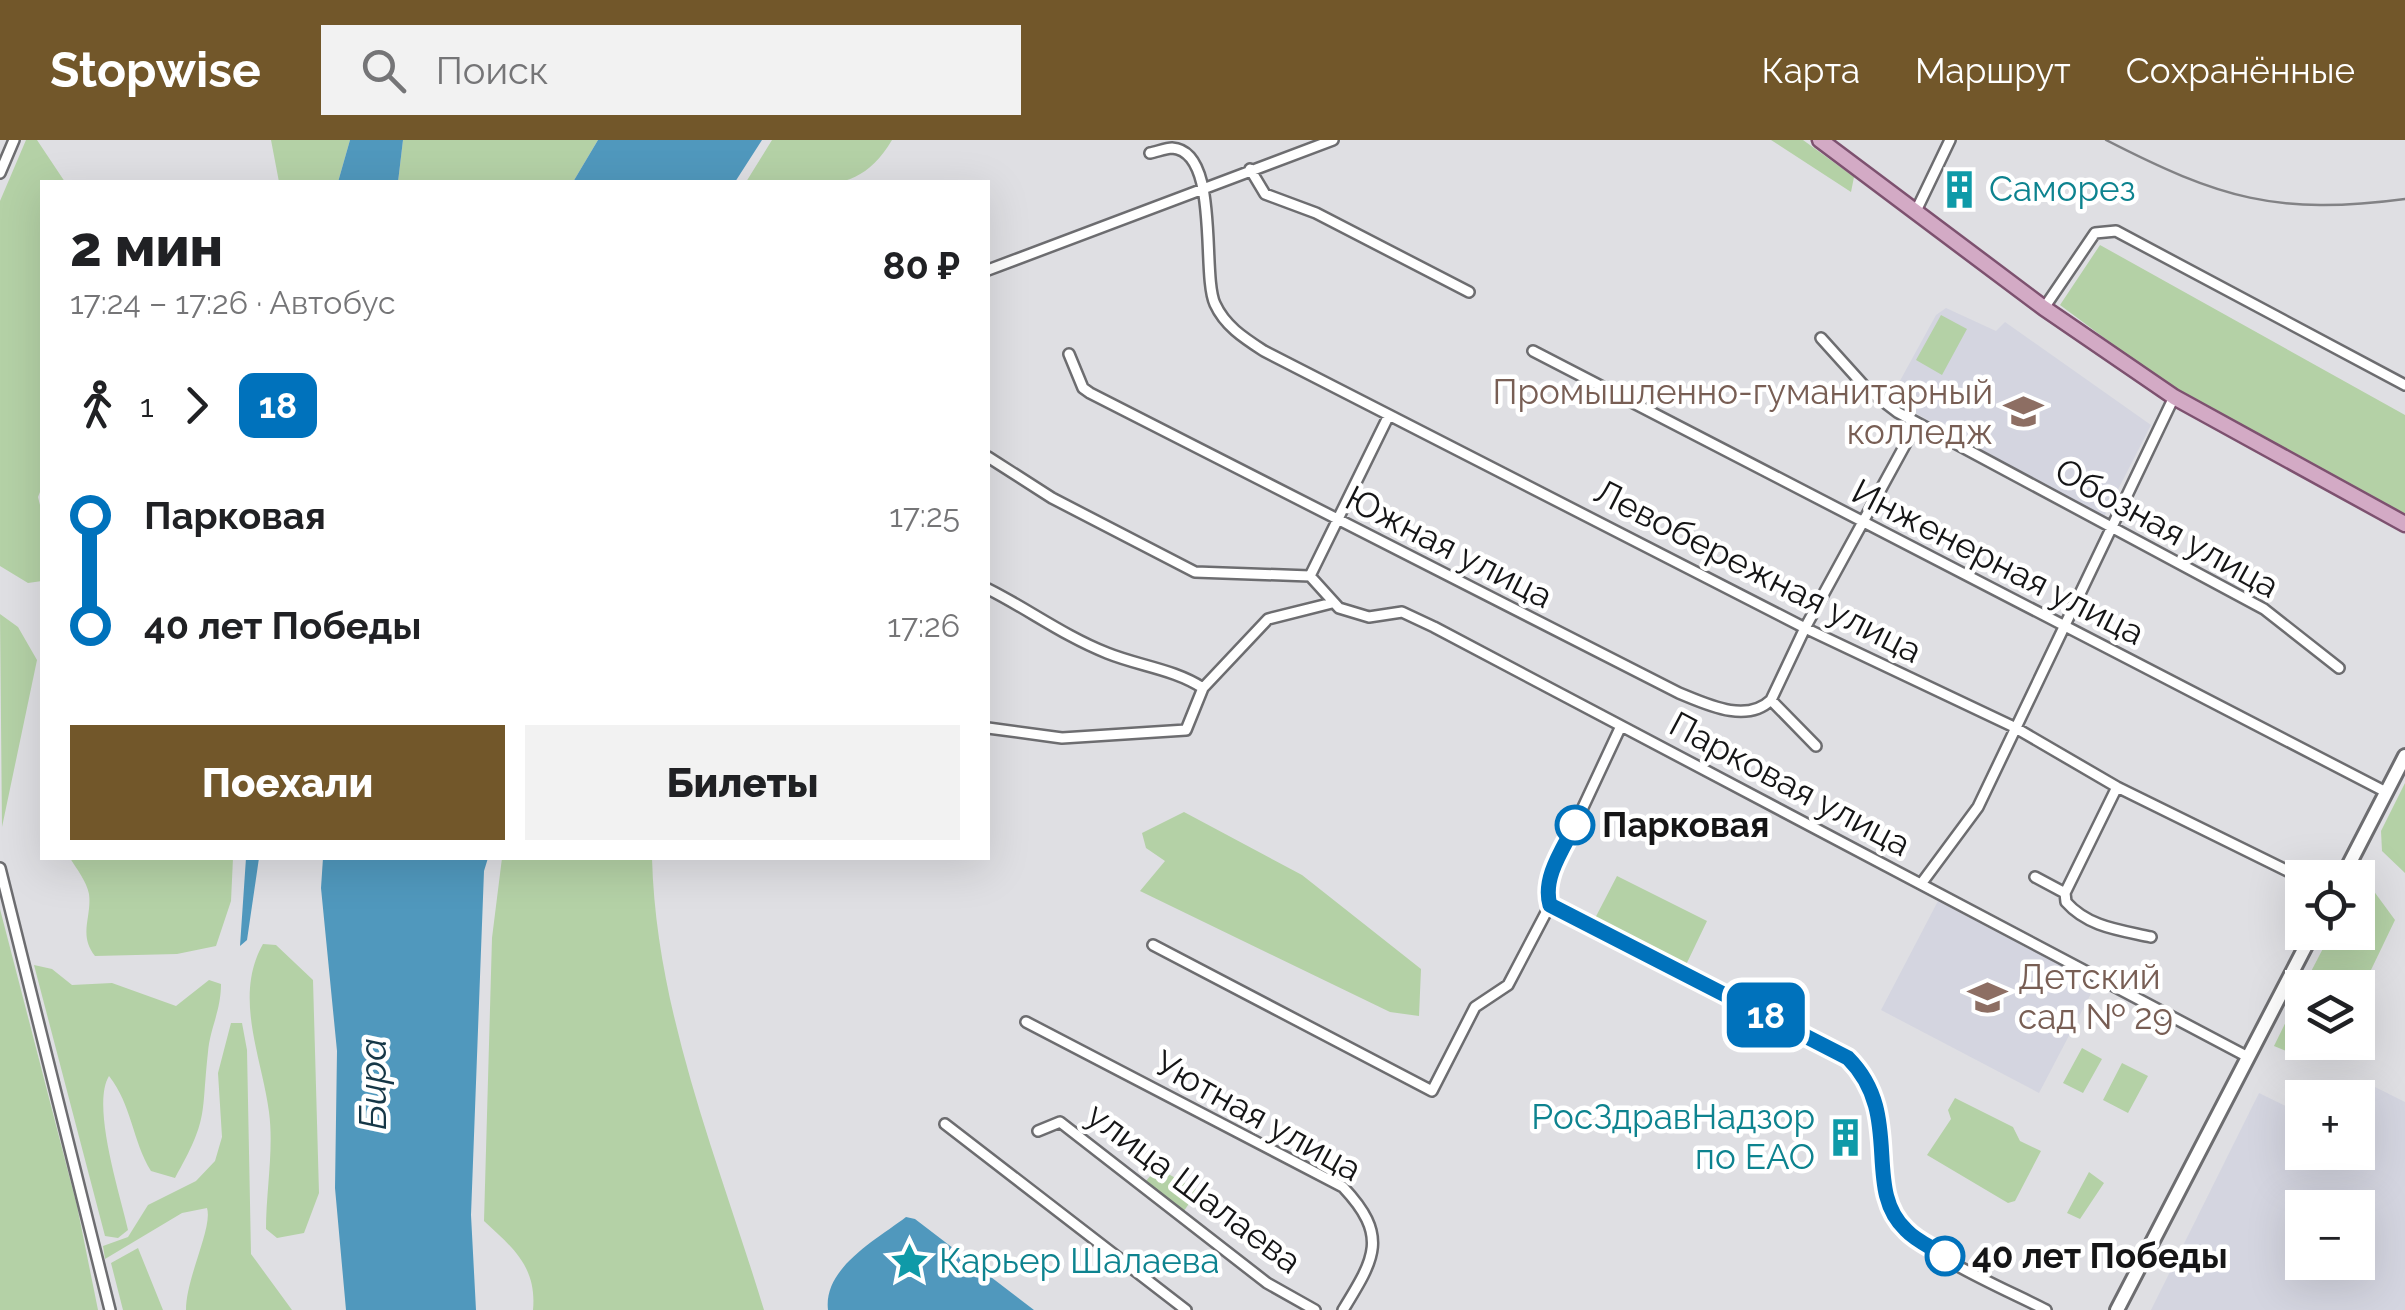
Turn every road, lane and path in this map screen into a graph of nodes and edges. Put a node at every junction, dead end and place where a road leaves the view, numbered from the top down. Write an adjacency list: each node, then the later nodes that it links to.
1 (14, 140): 7 (street)
2 (1332, 140): 6 (street)
3 (1820, 140): 9 (main road)
4 (1950, 140): 9 (street)
5 (1150, 153): 8 (street)
6 (1250, 169): 8 (street); 11 (street)
7 (0, 173)
8 (1206, 190): 10 (street); 18 (street, Левобережная улица)
9 (1916, 211): 12 (main road)
10 (990, 269)
11 (1469, 292)
12 (2044, 308): 16 (street); 17 (main road)
13 (1822, 338): 19 (street, Обозная улица)
14 (1533, 351): 22 (street, Инженерная улица)
15 (1070, 354): 21 (street, Южная улица)
16 (2405, 385)
17 (2174, 397): 23 (main road); 24 (street)
18 (1388, 415): 21 (street); 28 (street, Левобережная улица)
19 (1917, 423): 22 (street); 24 (street, Обозная улица)
20 (990, 458): 25 (street)
21 (1335, 519): 25 (street); 32 (street, Южная улица)
22 (1862, 523): 28 (street); 29 (street, Инженерная улица)
23 (2405, 524)
24 (2113, 529): 29 (street); 30 (street, Обозная улица)
25 (1310, 576): 27 (street)
26 (990, 590): 31 (street)
27 (1332, 603): 31 (street); 33 (street, Парковая улица)
28 (1805, 628): 32 (street); 34 (street, Левобережная улица)
29 (2063, 628): 34 (street); 39 (street, Инженерная улица)
30 (2339, 668)
31 (1203, 688): 35 (street)
32 (1771, 700): 36 (street)
33 (1621, 726): 44 (street, Парковая улица); 46 (street)
34 (2014, 727): 38 (street, Левобережная улица); 44 (street)
35 (990, 728)
36 (1816, 746)
37 (2405, 756): 39 (main road)
38 (2117, 787): 42 (street, Левобережная улица); 45 (street)
39 (2386, 792): 40 (main road)
40 (2351, 860)
41 (0, 868): 54 (street)
42 (2285, 870)
43 (2035, 877): 45 (street)
44 (1922, 884): 51 (street, Парковая улица)
45 (2065, 893): 47 (street)
46 (1550, 905): 48 (street); 58 (street)
47 (2150, 937)
48 (1153, 946)
49 (2304, 950): 51 (main road)
50 (1026, 1022): 57 (street, Уютная улица)
51 (2248, 1057): 59 (main road)
52 (945, 1124): 55 (street)
53 (1038, 1131): 56 (street, улица Шалаева)
54 (110, 1310)
55 (1186, 1310)
56 (1315, 1310)
57 (1344, 1310)
58 (2046, 1310)
59 (2117, 1310)

